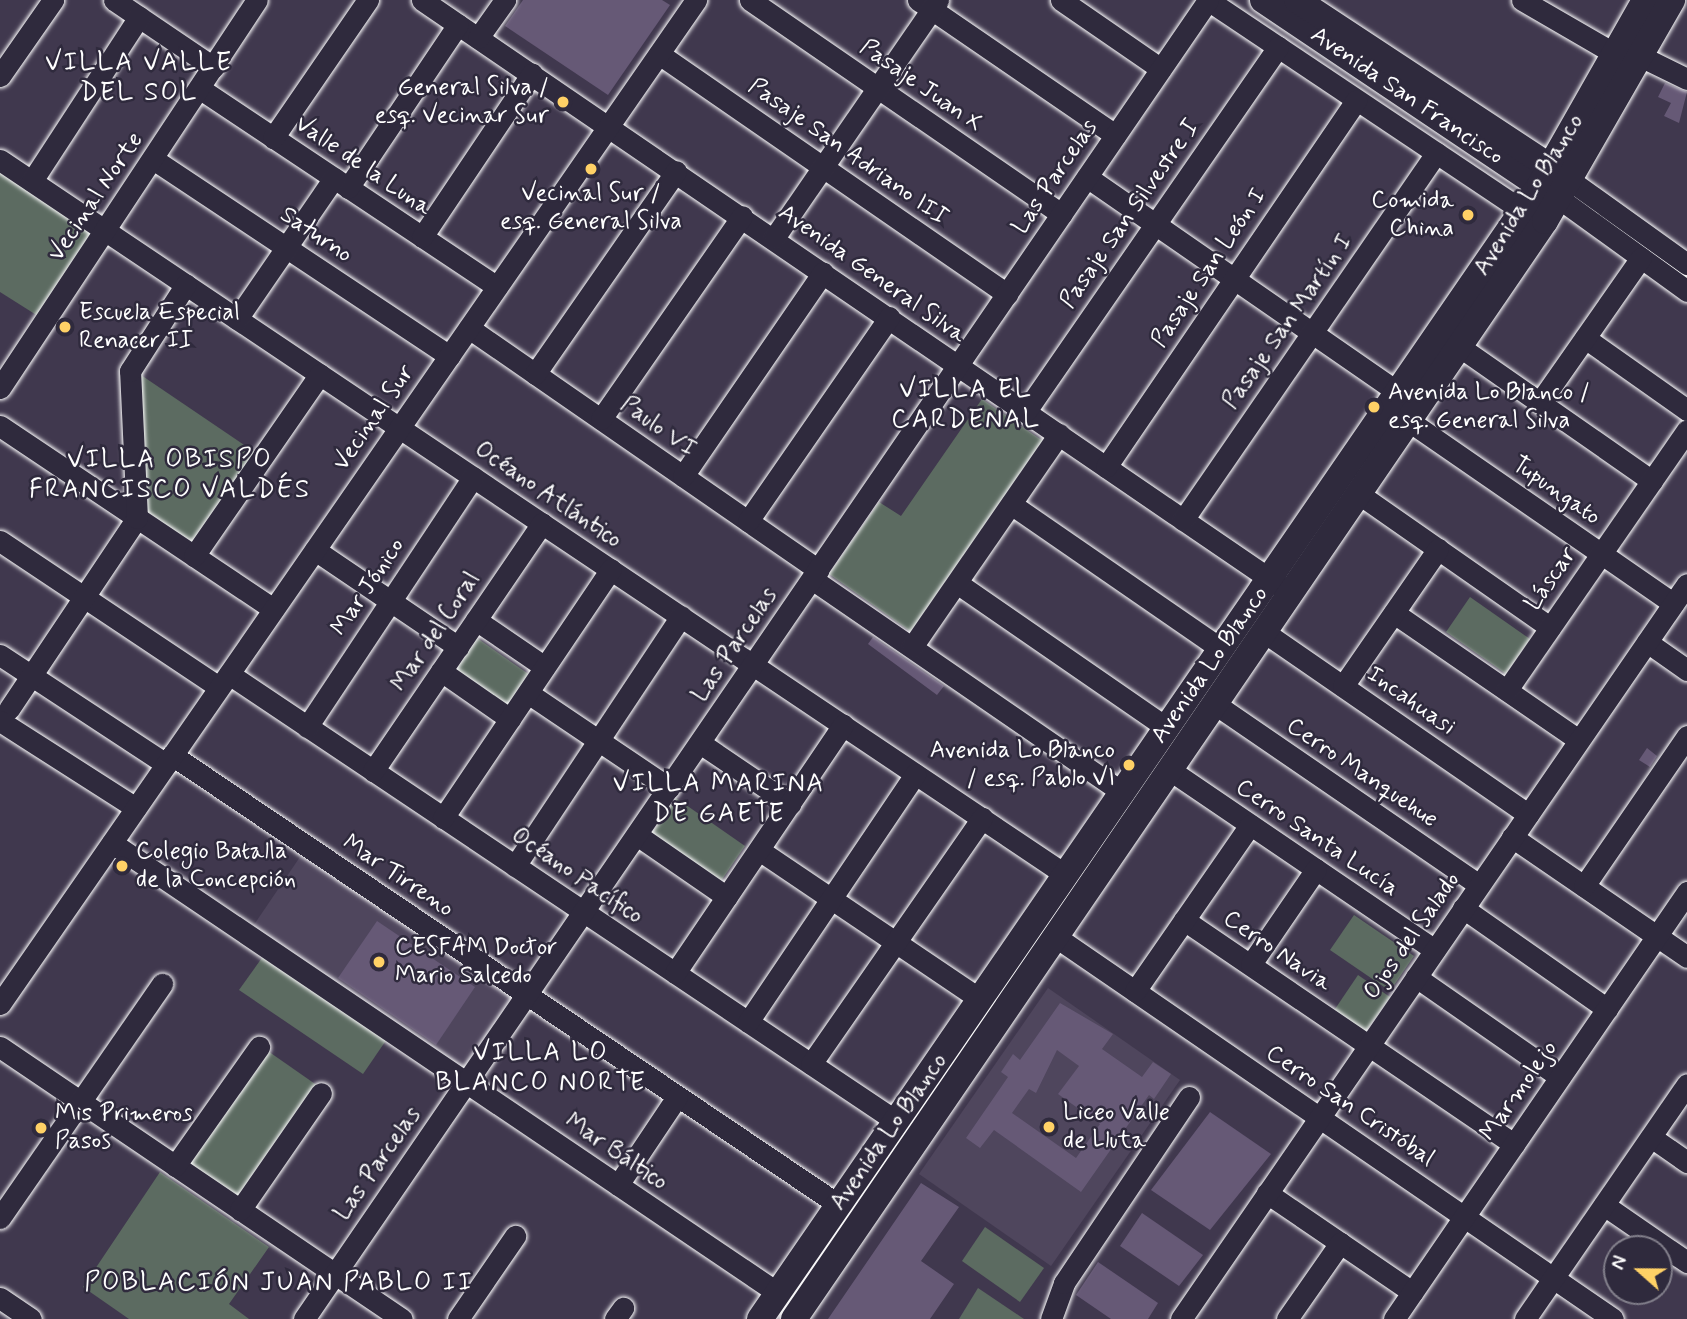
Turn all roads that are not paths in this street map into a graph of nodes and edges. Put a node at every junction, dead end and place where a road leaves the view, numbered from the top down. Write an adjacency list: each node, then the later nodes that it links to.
1 (52, 0): 25 (street)
2 (114, 0): 16 (street)
3 (257, 0): 22 (street, Vecinal Norte)
4 (368, 0): 32 (street)
5 (422, 0): 17 (street, Avenida General Silva)
6 (505, 0): 18 (street)
7 (696, 0): 20 (street, Vecinal Sur)
8 (750, 0): 28 (street, Pasaje Juan X)
9 (1061, 0): 23 (street)
10 (1208, 0): 19 (street); 23 (street, Las Parcelas)
11 (1522, 0): 21 (street)
12 (1645, 0): 21 (main road, Avenida Lo Blanco)
13 (1672, 0): 21 (main road, Avenida Lo Blanco)
14 (929, 3): 28 (street); 31 (street)
15 (1282, 3): 41 (main road, Avenida San Francisco)
16 (139, 17): 22 (street); 39 (street)
17 (458, 24): 18 (street, Avenida General Silva); 40 (street)
18 (478, 38): 24 (street, Avenida General Silva)
19 (1278, 47): 29 (street); 45 (street, Pasaje San Silvestre I)
20 (659, 54): 30 (street, Vecinal Sur); 36 (street, Pasaje San Adriano III)
21 (1627, 55): 26 (street); 41 (main road, Avenida Lo Blanco)
22 (213, 67): 27 (street, Vecinal Norte)
23 (1161, 69): 31 (street, Las Parcelas)
24 (531, 73): 30 (street, Avenida General Silva); 47 (street)
25 (0, 76)
26 (1687, 79)
27 (199, 88): 32 (street, Valle de la Luna); 34 (street, Vecinal Norte)
28 (877, 88): 36 (street); 43 (street, Pasaje Juan X)
29 (1356, 100): 33 (street); 53 (street, Pasaje San León I)
30 (610, 125): 37 (street, Avenida General Silva); 55 (street, Vecinal Sur)
31 (1115, 135): 38 (street, Las Parcelas)
32 (273, 138): 40 (street, Valle de la Luna)
33 (1436, 153): 42 (street); 61 (street, Pasaje San Martín I)
34 (153, 159): 46 (street, Vecinal Norte); 49 (street, Saturno)
35 (0, 160): 39 (street, Océano Atlántico)
36 (823, 167): 48 (street); 57 (street, Pasaje San Adriano III)
37 (676, 171): 44 (street, Avenida General Silva); 67 (street)
38 (1087, 177): 43 (street, Las Parcelas); 45 (street)
39 (32, 181): 46 (street, Océano Atlántico)
40 (341, 183): 47 (street, Valle de la Luna); 49 (street)
41 (1555, 183): 42 (main road, Avenida Lo Blanco); 50 (street, Avenida San Francisco); 51 (street, Avenida San Francisco); 63 (main road, Avenida Lo Blanco)
42 (1523, 211): 69 (main road, Avenida Lo Blanco)
43 (1061, 215): 57 (street, Las Parcelas)
44 (743, 216): 48 (street, Avenida General Silva); 73 (street)
45 (1155, 224): 53 (street); 72 (street, Pasaje San Silvestre I)
46 (105, 231): 54 (street, Océano Atlántico); 68 (street, Vecinal Norte)
47 (422, 237): 55 (street, Valle de la Luna)
48 (774, 238): 52 (street, Avenida General Silva)
49 (286, 247): 59 (street); 64 (street, Saturno)
50 (1641, 258): 56 (street, Avenida San Francisco); 62 (street)
51 (1687, 264)
52 (822, 272): 58 (street, Avenida General Silva); 80 (street)
53 (1234, 279): 61 (street); 79 (street, Pasaje San León I)
54 (186, 284): 59 (street, Océano Atlántico); 85 (street)
55 (497, 287): 60 (street, Vecinal Sur)
56 (1687, 291)
57 (1007, 294): 65 (street, Las Parcelas)
58 (889, 317): 65 (street, Avenida General Silva); 87 (street)
59 (237, 319): 66 (street, Océano Atlántico)
60 (469, 328): 64 (street, Vecinal Sur); 67 (street, Paulo VI)
61 (1312, 332): 69 (street); 86 (street, Pasaje San Martín I)
62 (1585, 338): 70 (street); 71 (street)
63 (1460, 347): 70 (street); 74 (main road, Avenida Lo Blanco)
64 (449, 356): 76 (street, Vecinal Sur)
65 (958, 365): 72 (street, Avenida General Silva); 95 (street, Las Parcelas)
66 (320, 374): 76 (street, Océano Atlántico); 93 (street)
67 (535, 374): 73 (street, Paulo VI)
68 (0, 388)
69 (1398, 392): 98 (main road, Avenida Lo Blanco)
70 (1539, 402): 82 (street)
71 (1687, 410)
72 (1026, 411): 78 (street, Avenida General Silva)
73 (601, 419): 80 (street, Paulo VI)
74 (1409, 421): 83 (main road, Avenida Lo Blanco); 92 (street, Tupungato)
75 (0, 426): 85 (street)
76 (399, 428): 81 (street, Océano Atlántico); 91 (street, Vecinal Sur)
77 (1687, 430): 82 (street, Láscar)
78 (1059, 434): 79 (street, Avenida General Silva); 84 (street)
79 (1106, 467): 86 (street, Avenida General Silva)
80 (683, 476): 87 (street, Paulo VI)
81 (473, 477): 88 (street, Océano Atlántico); 100 (street, Mar Jónico)
82 (1652, 481): 92 (street, Láscar)
83 (1359, 494): 90 (street); 98 (main road, Avenida Lo Blanco)
84 (1011, 504): 96 (street); 111 (street)
85 (137, 518): 93 (street); 99 (street)
86 (1183, 520): 98 (street, Avenida General Silva)
87 (748, 521): 95 (street, Paulo VI)
88 (542, 523): 94 (street, Océano Atlántico); 105 (street, Mar del Coral)
89 (0, 541): 99 (street, Océano Pacífico)
90 (1438, 549): 103 (street); 106 (street)
91 (315, 550): 100 (street); 102 (street, Vecinal Sur)
92 (1601, 554): 101 (street, Tupungato); 106 (street, Láscar)
93 (194, 556): 102 (street)
94 (611, 569): 104 (street, Océano Atlántico); 114 (street)
95 (815, 574): 110 (street, Paulo VI); 113 (street, Las Parcelas)
96 (957, 583): 110 (street); 127 (street)
97 (1687, 584): 101 (street, Ojos del Salado)
98 (1280, 586): 107 (main road, Avenida Lo Blanco); 111 (main road, Avenida Lo Blanco)
99 (84, 597): 117 (street); 118 (street, Océano Pacífico)
100 (390, 601): 109 (street); 126 (street, Mar Jónico)
101 (1673, 603): 108 (street, Ojos del Salado)
102 (273, 610): 118 (street, Vecinal Sur)
103 (1394, 613): 119 (street); 120 (street)
104 (681, 616): 113 (street, Océano Atlántico); 129 (street)
105 (476, 620): 109 (street, Mar del Coral); 114 (street)
106 (1550, 627): 120 (street, Láscar)
107 (1264, 632): 119 (street, Incahuasi); 122 (main road, Avenida Lo Blanco)
108 (1647, 642): 115 (street); 130 (street, Ojos del Salado)
109 (457, 647): 116 (street, Mar del Coral)
110 (912, 647): 137 (street, Paulo VI)
111 (1222, 649): 127 (main road, Avenida Lo Blanco)
112 (0, 655): 117 (street, Mar Tirreno)
113 (753, 665): 125 (street, Océano Atlántico); 131 (street, Las Parcelas)
114 (545, 667): 121 (street)
115 (1687, 670)
116 (441, 671): 124 (street); 134 (street, Mar del Coral)
117 (31, 676): 123 (street); 132 (street, Mar Tirreno)
118 (224, 680): 126 (street, Océano Pacífico); 132 (street, Vecinal Sur)
119 (1343, 686): 140 (street, Incahuasi)
120 (1507, 690): 130 (street)
121 (528, 693): 124 (street); 129 (street)
122 (1215, 704): 133 (main road, Avenida Lo Blanco); 151 (street, Cerro Manquehue)
123 (4, 715): 139 (street)
124 (510, 719): 141 (street)
125 (844, 725): 135 (street, Océano Atlántico); 138 (street)
126 (307, 727): 134 (street, Océano Pacífico)
127 (1167, 728): 137 (main road, Avenida Lo Blanco)
128 (1687, 736): 152 (street)
129 (598, 740): 136 (street); 148 (street)
130 (1579, 740): 140 (street, Ojos del Salado)
131 (700, 743): 136 (street, Las Parcelas); 138 (street)
132 (169, 760): 139 (street, Vecinal Sur); 170 (street, Mar Tirreno)
133 (1170, 770): 143 (street, Cerro Santa Lucía); 160 (main road, Avenida Lo Blanco)
134 (373, 771): 141 (street, Océano Pacífico)
135 (915, 774): 142 (street, Océano Atlántico); 155 (street)
136 (669, 788): 144 (street, Las Parcelas)
137 (1122, 793): 150 (main road, Avenida Lo Blanco)
138 (790, 804): 147 (street)
139 (136, 808): 146 (street, Vecinal Sur)
140 (1528, 814): 145 (street, Ojos del Salado)
141 (443, 818): 148 (street, Océano Pacífico)
142 (982, 818): 150 (street, Océano Atlántico); 161 (street)
143 (1250, 825): 149 (street, Cerro Santa Lucía); 158 (street)
144 (637, 835): 154 (street); 157 (street, Las Parcelas)
145 (1512, 837): 151 (street, Ojos del Salado); 152 (street)
146 (111, 843): 167 (street, Vecinal Sur); 180 (street, Mar Báltico)
147 (759, 849): 154 (street); 155 (street)
148 (515, 866): 157 (street, Océano Pacífico)
149 (1316, 869): 162 (street, Cerro Santa Lucía); 164 (street)
150 (1066, 875): 171 (main road, Avenida Lo Blanco)
151 (1479, 885): 156 (street, Ojos del Salado)
152 (1584, 886): 159 (street)
153 (1687, 892): 159 (street, Marmolejo)
154 (727, 897): 165 (street)
155 (831, 898): 161 (street); 174 (street)
156 (1463, 908): 162 (street, Ojos del Salado); 173 (street)
157 (584, 912): 165 (street, Océano Pacífico); 170 (street, Las Parcelas)
158 (1185, 920): 164 (street, Cerro Navia); 169 (street)
159 (1657, 936): 163 (street); 173 (street, Marmolejo)
160 (1056, 937): 169 (street, Cerro San Cristóbal); 187 (main road, Avenida Lo Blanco)
161 (896, 942): 171 (street); 178 (street)
162 (1435, 950): 166 (street, Ojos del Salado)
163 (1687, 957)
164 (1251, 964): 175 (street, Cerro Navia)
165 (676, 973): 174 (street, Océano Pacífico)
166 (1416, 977): 175 (street, Ojos del Salado); 179 (street)
167 (7, 978): 172 (street, Vecinal Sur)
168 (162, 984): 186 (street)
169 (1135, 991): 188 (street, Cerro San Cristóbal)
170 (527, 996): 180 (street, Las Parcelas); 184 (street, Mar Tirreno)
171 (981, 999): 182 (main road, Avenida Lo Blanco)
172 (0, 1004)
173 (1607, 1009): 179 (street, Marmolejo)
174 (748, 1022): 178 (street, Océano Pacífico)
175 (1369, 1045): 188 (street, Ojos del Salado); 191 (street, Cerro Navia)
176 (0, 1047): 186 (street)
177 (259, 1047): 193 (street)
178 (811, 1064): 189 (street, Océano Pacífico)
179 (1560, 1077): 191 (street, Marmolejo)
180 (467, 1083): 194 (street, Mar Báltico); 204 (street, Las Parcelas)
181 (1687, 1084): 190 (street)
182 (920, 1087): 187 (main road); 189 (main road, Avenida Lo Blanco)
183 (321, 1093): 198 (street)
184 (677, 1097): 194 (street); 196 (street, Mar Tirreno)
185 (1189, 1097): 215 (street)
186 (80, 1101): 193 (street); 200 (street)
187 (943, 1103): 214 (main road, Avenida Lo Blanco)
188 (1319, 1118): 195 (street, Ojos del Salado); 199 (street, Cerro San Cristóbal)
189 (896, 1121): 196 (main road, Avenida Lo Blanco)
190 (1651, 1137): 192 (street); 197 (street)
191 (1514, 1144): 199 (street, Marmolejo)
192 (1687, 1162)
193 (175, 1166): 198 (street)
194 (618, 1185): 207 (street, Mar Báltico)
195 (1267, 1193): 202 (street); 216 (street, Ojos del Salado)
196 (839, 1205): 207 (main road, Avenida Lo Blanco)
197 (1604, 1205): 203 (street); 205 (street)
198 (240, 1210): 204 (street)
199 (1464, 1217): 205 (street, Cerro San Cristóbal); 206 (street, Marmolejo)
200 (0, 1218)
201 (515, 1236): 212 (street)
202 (1340, 1243): 206 (street); 217 (street)
203 (1687, 1262)
204 (335, 1274): 210 (street, Las Parcelas); 211 (street)
205 (1553, 1278): 219 (street); 220 (street, Cerro San Cristóbal)
206 (1412, 1292): 218 (street, Marmolejo)
207 (778, 1293): 213 (main road, Avenida Lo Blanco)
208 (0, 1298): 209 (street)
209 (31, 1319)
210 (304, 1319)
211 (401, 1319)
212 (458, 1319)
213 (760, 1319)
214 (794, 1319)
215 (1051, 1319)
216 (1181, 1319)
217 (1287, 1319)
218 (1394, 1319)
219 (1525, 1319)
220 (1613, 1319)

